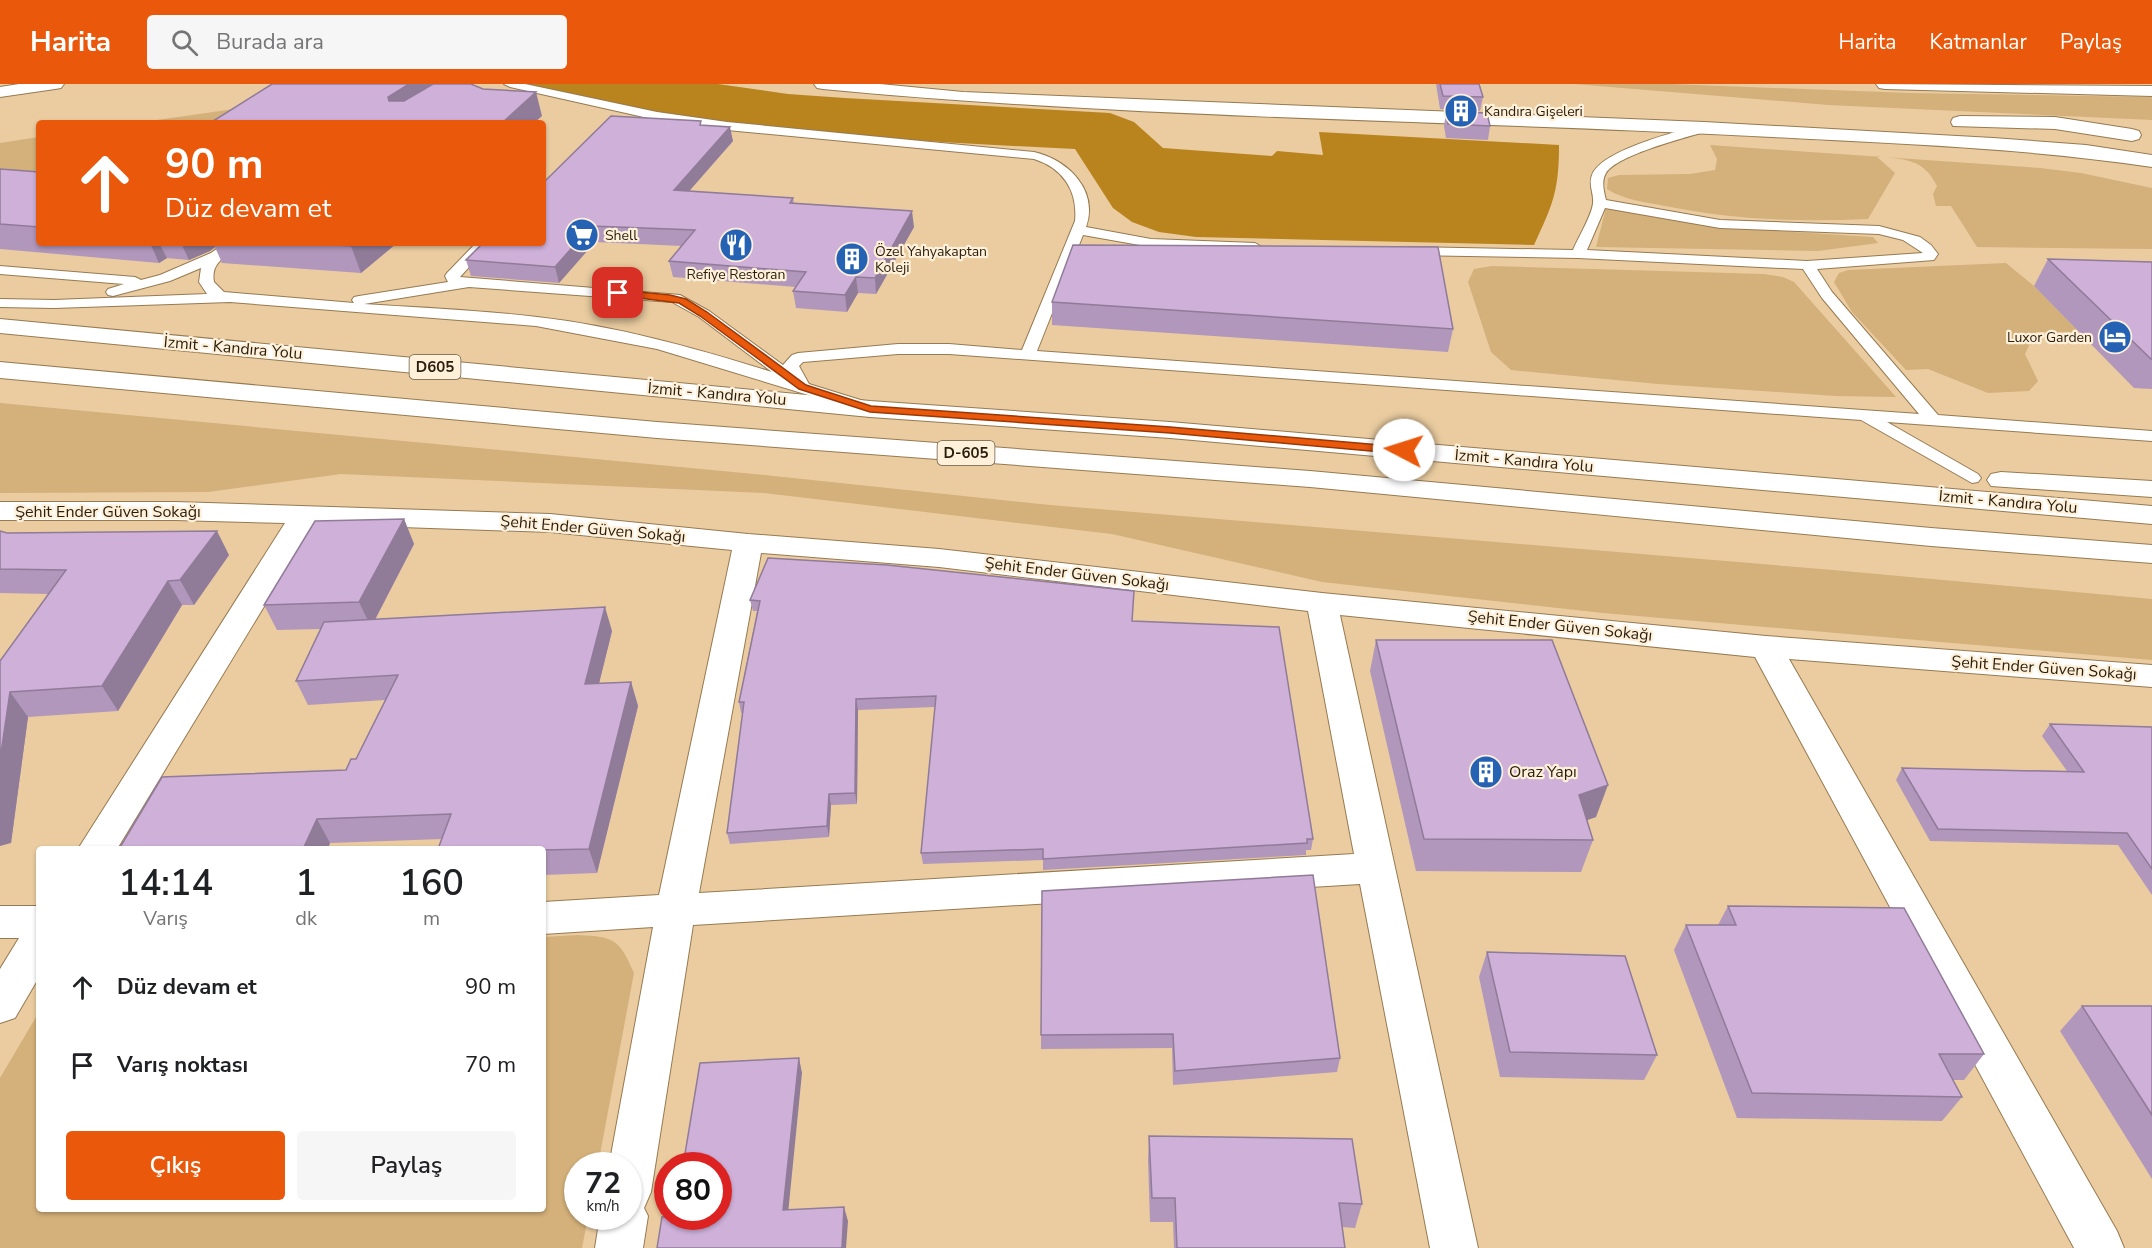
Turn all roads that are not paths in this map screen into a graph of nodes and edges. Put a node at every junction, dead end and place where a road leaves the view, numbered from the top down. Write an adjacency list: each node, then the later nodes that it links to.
1 (55, 84): 8 (main road)
2 (510, 84): 18 (lane)
3 (823, 84): 11 (main road)
4 (993, 84): 6 (main road)
5 (1885, 84): 7 (main road)
6 (1148, 87)
7 (2152, 91)
8 (0, 92)
9 (1680, 109): 10 (main road)
10 (1715, 111)
11 (1704, 128): 13 (main road); 17 (lane)
12 (2149, 133): 14 (main road)
13 (1901, 140): 15 (main road); 16 (main road)
14 (2152, 148)
15 (2152, 161)
16 (2152, 174)
17 (1600, 203): 23 (lane); 25 (lane)
18 (1077, 230): 21 (lane); 32 (lane)
19 (230, 246): 24 (lane)
20 (481, 246): 28 (lane)
21 (1265, 247)
22 (1394, 251): 23 (lane)
23 (1578, 254): 25 (lane)
24 (216, 256): 27 (lane); 29 (lane)
25 (1807, 265): 37 (lane)
26 (0, 270): 27 (lane)
27 (153, 282): 31 (lane)
28 (469, 283): 30 (lane); 34 (lane)
29 (230, 298): 30 (lane); 31 (lane)
30 (325, 305): 34 (lane)
31 (4, 311): 35 (main road, İzmit - Kandıra Yolu / D605)
32 (1028, 353): 34 (lane); 36 (lane)
33 (0, 370): 45 (main road, D-605)
34 (803, 387): 35 (lane)
35 (870, 409): 38 (main road, İzmit - Kandıra Yolu / D-605)
36 (1865, 416): 37 (lane); 40 (lane)
37 (1933, 420): 39 (lane)
38 (1170, 430): 40 (main road); 44 (main road, İzmit - Kandıra Yolu)
39 (2152, 436)
40 (1972, 478): 41 (main road)
41 (2152, 489)
42 (0, 511): 43 (main road, Şehit Ender Güven Sokağı)
43 (305, 515): 46 (main road, Şehit Ender Güven Sokağı); 52 (main road)
44 (2152, 515)
45 (1931, 537): 47 (main road); 48 (main road)
46 (748, 543): 49 (main road, Şehit Ender Güven Sokağı); 54 (main road)
47 (2152, 554)
48 (2152, 573)
49 (1322, 603): 50 (main road, Şehit Ender Güven Sokağı); 53 (main road)
50 (1766, 647): 51 (main road, Şehit Ender Güven Sokağı); 64 (main road)
51 (2152, 676)
52 (99, 846)
53 (1375, 868): 54 (main road); 63 (main road)
54 (676, 910): 55 (main road); 60 (main road)
55 (546, 918)
56 (0, 922): 57 (main road)
57 (36, 939)
58 (36, 943): 59 (main road)
59 (0, 1005)
60 (635, 1152)
61 (622, 1230): 62 (main road)
62 (619, 1248)
63 (1454, 1248)
64 (2100, 1248)

